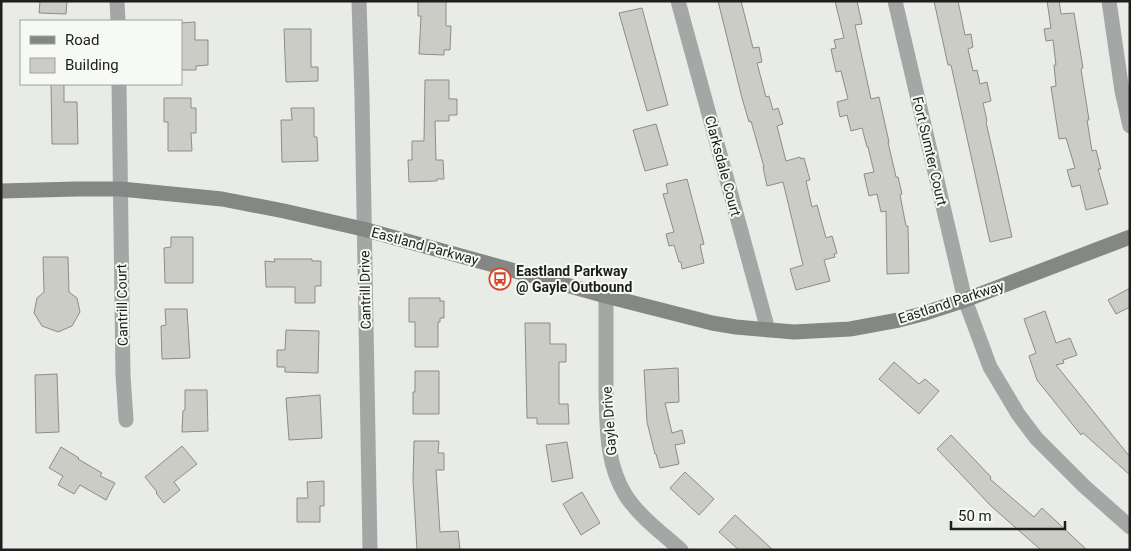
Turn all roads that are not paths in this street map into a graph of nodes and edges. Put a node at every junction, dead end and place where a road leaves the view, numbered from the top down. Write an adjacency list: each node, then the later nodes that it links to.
1 (118, 1): 6 (street)
2 (359, 1): 11 (street, Cantrill Drive)
3 (678, 1): 15 (street, Clarksdale Court)
4 (895, 1): 14 (street, Fort Sumter Court)
5 (1109, 1): 8 (street)
6 (118, 20)
7 (119, 85): 9 (street)
8 (1130, 126)
9 (121, 189): 10 (street, Eastland Parkway); 11 (street, Eastland Parkway); 16 (street, Cantrill Court)
10 (1, 191)
11 (363, 230): 13 (street, Eastland Parkway); 18 (street, Cantrill Drive)
12 (1130, 237): 14 (street, Eastland Parkway)
13 (606, 296): 15 (street, Eastland Parkway); 19 (street, Gayle Drive)
14 (965, 300): 15 (street, Eastland Parkway); 17 (street, Fort Sumter Court)
15 (768, 330)
16 (126, 420)
17 (1130, 527)
18 (370, 550)
19 (681, 550)

